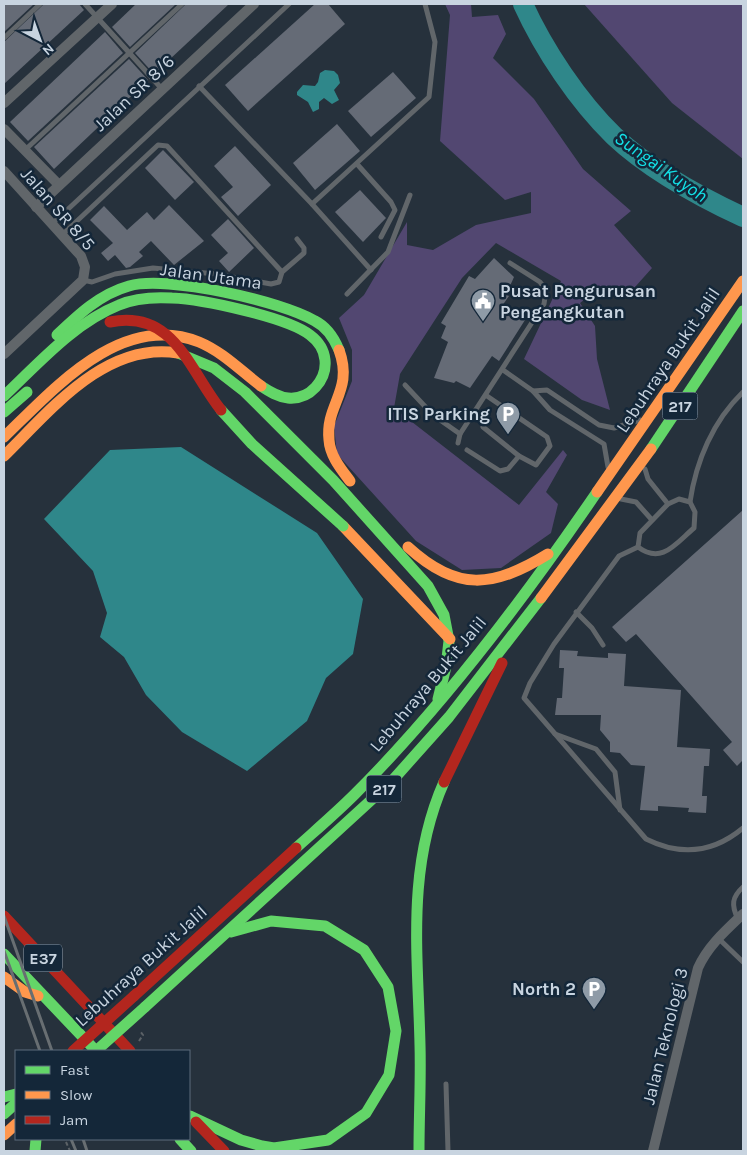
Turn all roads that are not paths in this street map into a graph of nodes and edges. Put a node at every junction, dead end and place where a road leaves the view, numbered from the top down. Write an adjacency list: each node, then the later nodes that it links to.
1 (40, 4): 9 (lane)
2 (85, 4): 8 (lane)
3 (112, 4): 8 (street)
4 (182, 4): 10 (lane)
5 (254, 4): 12 (street, Jalan SR 8/6)
6 (289, 4): 11 (lane)
7 (425, 4): 16 (lane)
8 (97, 18): 10 (lane); 13 (street)
9 (4, 38)
10 (129, 52): 12 (lane); 15 (lane)
11 (199, 86): 20 (lane); 22 (lane)
12 (162, 89): 18 (street, Jalan SR 8/6)
13 (4, 103)
14 (4, 129): 15 (street, Jalan SR 8/5)
15 (25, 150): 18 (street, Jalan SR 8/5)
16 (357, 164): 20 (lane); 24 (lane)
17 (4, 171): 21 (street, Jalan SR 8/5)
18 (59, 186): 21 (street, Jalan SR 8/6)
19 (410, 196): 27 (lane)
20 (312, 204): 27 (lane)
21 (36, 207): 22 (street, Jalan SR 8/5)
22 (52, 224): 23 (street, Jalan SR 8/5)
23 (62, 235): 28 (lane); 29 (street, Jalan SR 8/5)
24 (382, 237)
25 (297, 239): 28 (lane)
26 (510, 263): 36 (lane)
27 (371, 270): 31 (lane)
28 (282, 272): 29 (lane)
29 (83, 280): 35 (street, Jalan SR 8/5)
30 (743, 281): 48 (main road, Lebuhraya Bukit Jalil / 217)
31 (347, 294)
32 (743, 312): 56 (main road, Lebuhraya Bukit Jalil / 217)
33 (93, 332): 66 (main road, bridge)
34 (339, 350): 37 (main road, Jalan Utama); 45 (main road); 62 (main road)
35 (4, 354)
36 (503, 370): 41 (lane); 44 (lane)
37 (4, 383)
38 (37, 383): 47 (main road)
39 (405, 385): 50 (lane)
40 (243, 390): 46 (main road); 54 (main road); 66 (main road)
41 (533, 392): 48 (lane); 57 (lane)
42 (743, 392): 59 (lane)
43 (4, 396): 51 (main road)
44 (487, 396): 50 (lane); 55 (lane)
45 (314, 404)
46 (291, 410)
47 (4, 412)
48 (650, 416): 57 (main road, Lebuhraya Bukit Jalil / 217)
49 (483, 427): 55 (lane)
50 (460, 434): 52 (lane)
51 (4, 437)
52 (458, 443)
53 (467, 450): 55 (lane)
54 (4, 456)
55 (519, 456)
56 (645, 459): 58 (main road, Lebuhraya Bukit Jalil / 217); 60 (lane)
57 (608, 477): 62 (main road, Lebuhraya Bukit Jalil / 217)
58 (615, 501): 61 (lane); 65 (main road, Lebuhraya Bukit Jalil / 217)
59 (690, 502): 60 (lane); 63 (lane)
60 (668, 504): 61 (lane)
61 (652, 520): 63 (lane)
62 (560, 546): 68 (main road, Lebuhraya Bukit Jalil / 217)
63 (638, 547): 64 (lane)
64 (576, 612): 67 (lane); 69 (lane)
65 (520, 626): 75 (main road, Lebuhraya Bukit Jalil / 217); 94 (main road)
66 (450, 639): 68 (main road)
67 (603, 645)
68 (437, 705): 81 (main road, Lebuhraya Bukit Jalil / 217, bridge)
69 (555, 734): 70 (lane); 70 (lane)
70 (620, 810): 71 (lane)
71 (743, 828)
72 (743, 886): 74 (lane)
73 (4, 916): 84 (main road, E37)
74 (741, 917): 76 (street, Jalan Teknologi 3)
75 (227, 933): 83 (main road, Lebuhraya Bukit Jalil / 217, bridge); 88 (main road)
76 (718, 937): 78 (lane); 96 (street, Jalan Teknologi 3)
77 (4, 954): 80 (main road, E37)
78 (743, 962)
79 (4, 977): 80 (main road)
80 (46, 999): 82 (main road, E37)
81 (75, 1050)
82 (95, 1050)
83 (97, 1050)
84 (129, 1050)
85 (446, 1084): 95 (lane)
86 (15, 1104): 87 (main road)
87 (4, 1114)
88 (190, 1115): 93 (main road)
89 (15, 1125): 90 (main road)
90 (4, 1135)
91 (181, 1140): 92 (main road)
92 (191, 1151)
93 (224, 1151)
94 (419, 1151)
95 (448, 1151)
96 (653, 1151)

